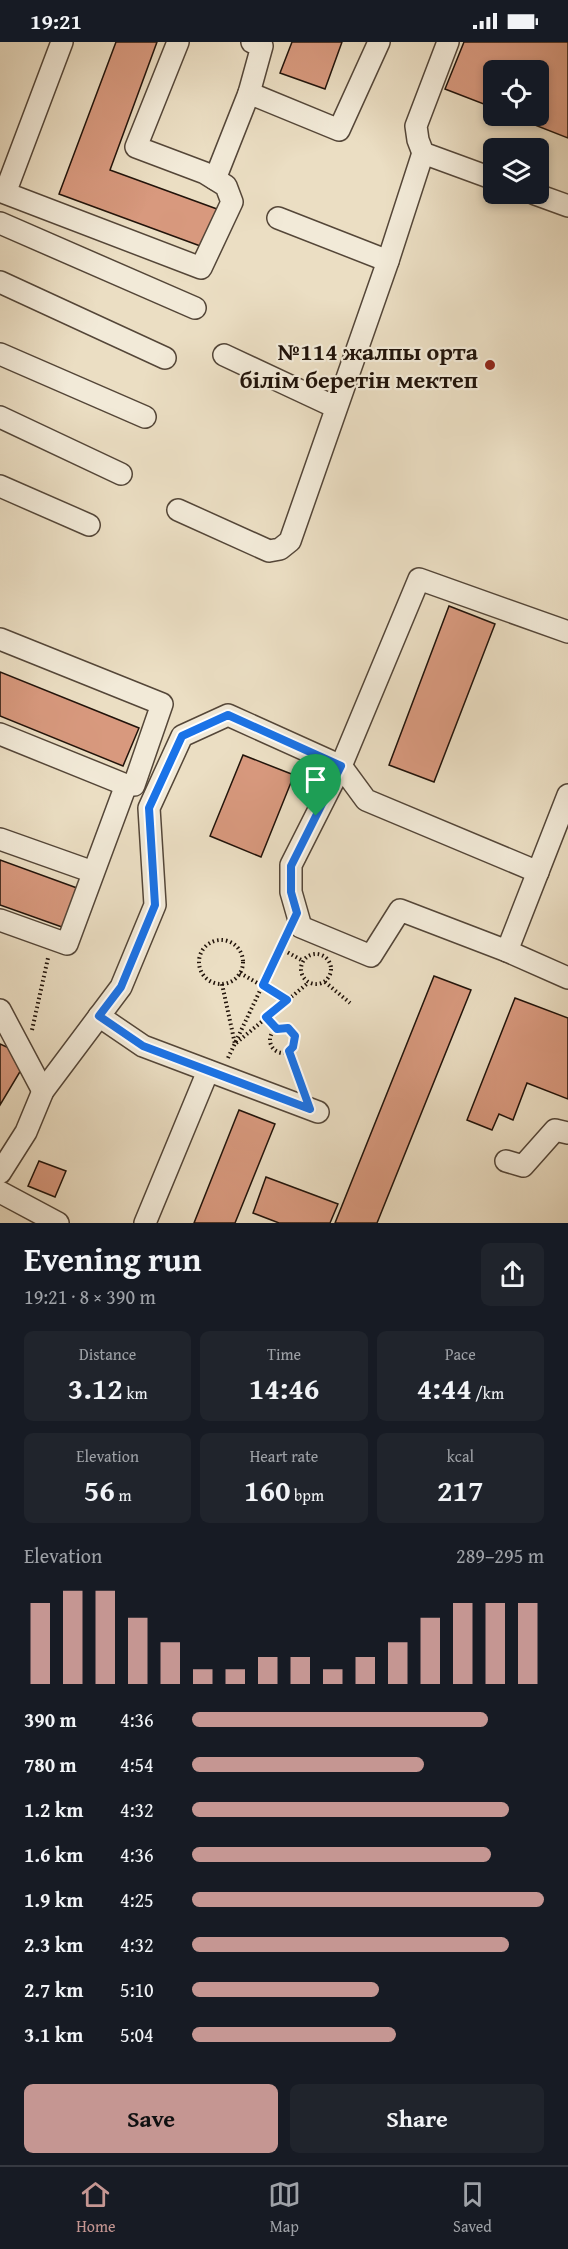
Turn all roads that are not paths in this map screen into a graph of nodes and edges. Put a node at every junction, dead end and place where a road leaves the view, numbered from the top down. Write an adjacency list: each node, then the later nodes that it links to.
1 (62, 42): 9 (street)
2 (178, 42): 9 (street)
3 (379, 42): 6 (street)
4 (448, 42): 7 (street)
5 (259, 43): 6 (street)
6 (249, 93): 9 (street)
7 (423, 153): 8 (street); 14 (street)
8 (483, 174)
9 (215, 179)
10 (549, 199): 11 (street)
11 (568, 206)
12 (278, 218): 14 (street)
13 (0, 223): 16 (street)
14 (388, 261): 20 (street)
15 (0, 282): 19 (street)
16 (195, 308)
17 (0, 354): 22 (street)
18 (224, 355): 20 (street)
19 (165, 358)
20 (335, 407): 25 (street)
21 (0, 417): 23 (street)
22 (145, 417)
23 (121, 474)
24 (0, 486): 26 (street)
25 (178, 510)
26 (89, 525)
27 (568, 632): 30 (street)
28 (0, 639): 31 (street)
29 (0, 734): 31 (street)
30 (341, 766): 35 (street); 37 (street); 40 (street)
31 (126, 785): 34 (street)
32 (568, 795): 35 (street)
33 (0, 839): 34 (street)
34 (93, 872): 36 (street)
35 (538, 872): 37 (street)
36 (0, 920)
37 (507, 951): 38 (street)
38 (568, 978)
39 (0, 1010): 42 (street)
40 (99, 1016): 41 (street); 42 (street)
41 (214, 1073): 43 (street); 49 (street)
42 (43, 1091): 46 (street)
43 (314, 1111)
44 (568, 1133): 45 (street)
45 (506, 1161)
46 (0, 1173)
47 (0, 1192): 48 (street)
48 (58, 1223)
49 (145, 1223)

